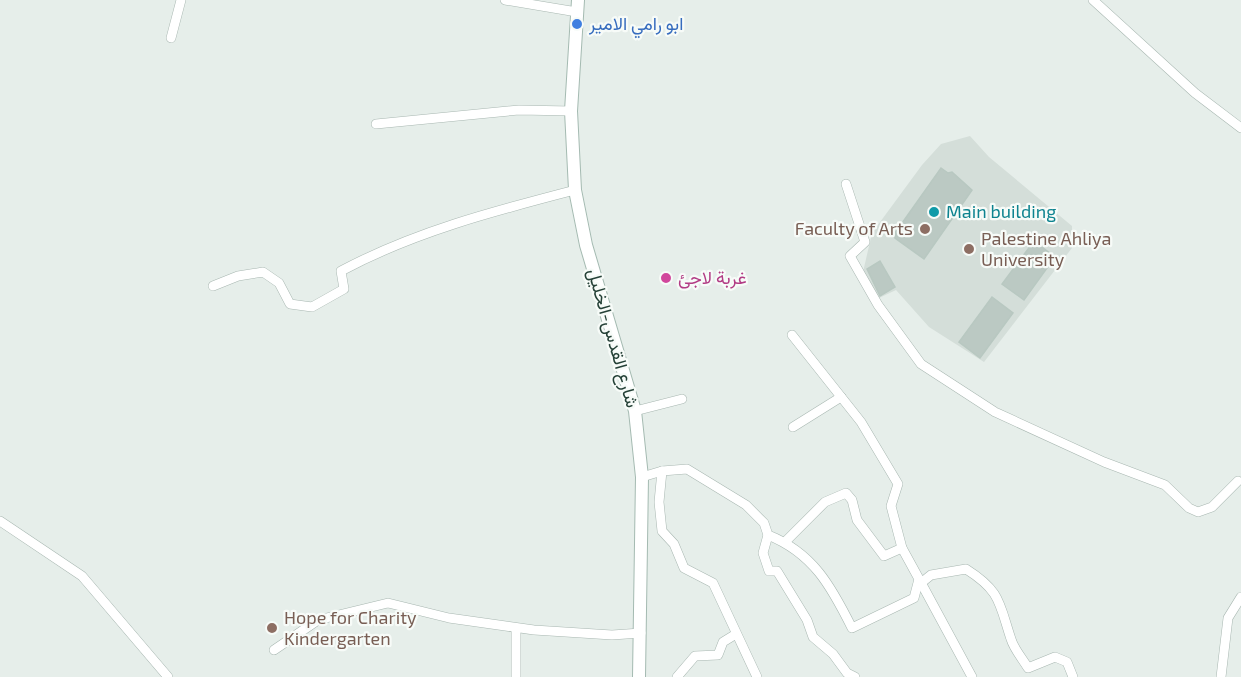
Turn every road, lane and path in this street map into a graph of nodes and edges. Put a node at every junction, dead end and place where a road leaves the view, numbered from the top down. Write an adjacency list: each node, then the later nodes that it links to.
1 (181, 0): 5 (street)
2 (505, 0): 4 (street)
3 (1093, 0): 8 (street)
4 (578, 6): 6 (main road, شارع القدس-الخليل)
5 (171, 38)
6 (571, 111): 7 (street); 10 (main road, شارع القدس-الخليل)
7 (376, 124)
8 (1241, 128)
9 (846, 184): 19 (street)
10 (575, 190): 11 (street); 15 (main road, شارع القدس-الخليل)
11 (213, 286)
12 (792, 335): 13 (street)
13 (841, 397): 16 (street); 23 (street)
14 (682, 399): 15 (street)
15 (635, 411): 18 (main road, شارع القدس-الخليل)
16 (794, 427)
17 (662, 471): 18 (street); 21 (street); 28 (street)
18 (642, 477): 27 (main road, شارع القدس-الخليل)
19 (1240, 481)
20 (0, 521): 30 (street)
21 (768, 535): 22 (street); 35 (street)
22 (784, 542): 23 (street); 24 (street)
23 (902, 548): 24 (street)
24 (920, 581): 36 (street); 37 (street)
25 (1241, 597): 38 (street)
26 (516, 628): 27 (street); 29 (street); 31 (street)
27 (641, 633): 32 (main road, شارع القدس-الخليل)
28 (736, 634): 33 (street); 34 (street)
29 (274, 650)
30 (168, 677)
31 (516, 677)
32 (639, 677)
33 (677, 677)
34 (757, 677)
35 (855, 677)
36 (972, 677)
37 (1073, 677)
38 (1221, 677)

